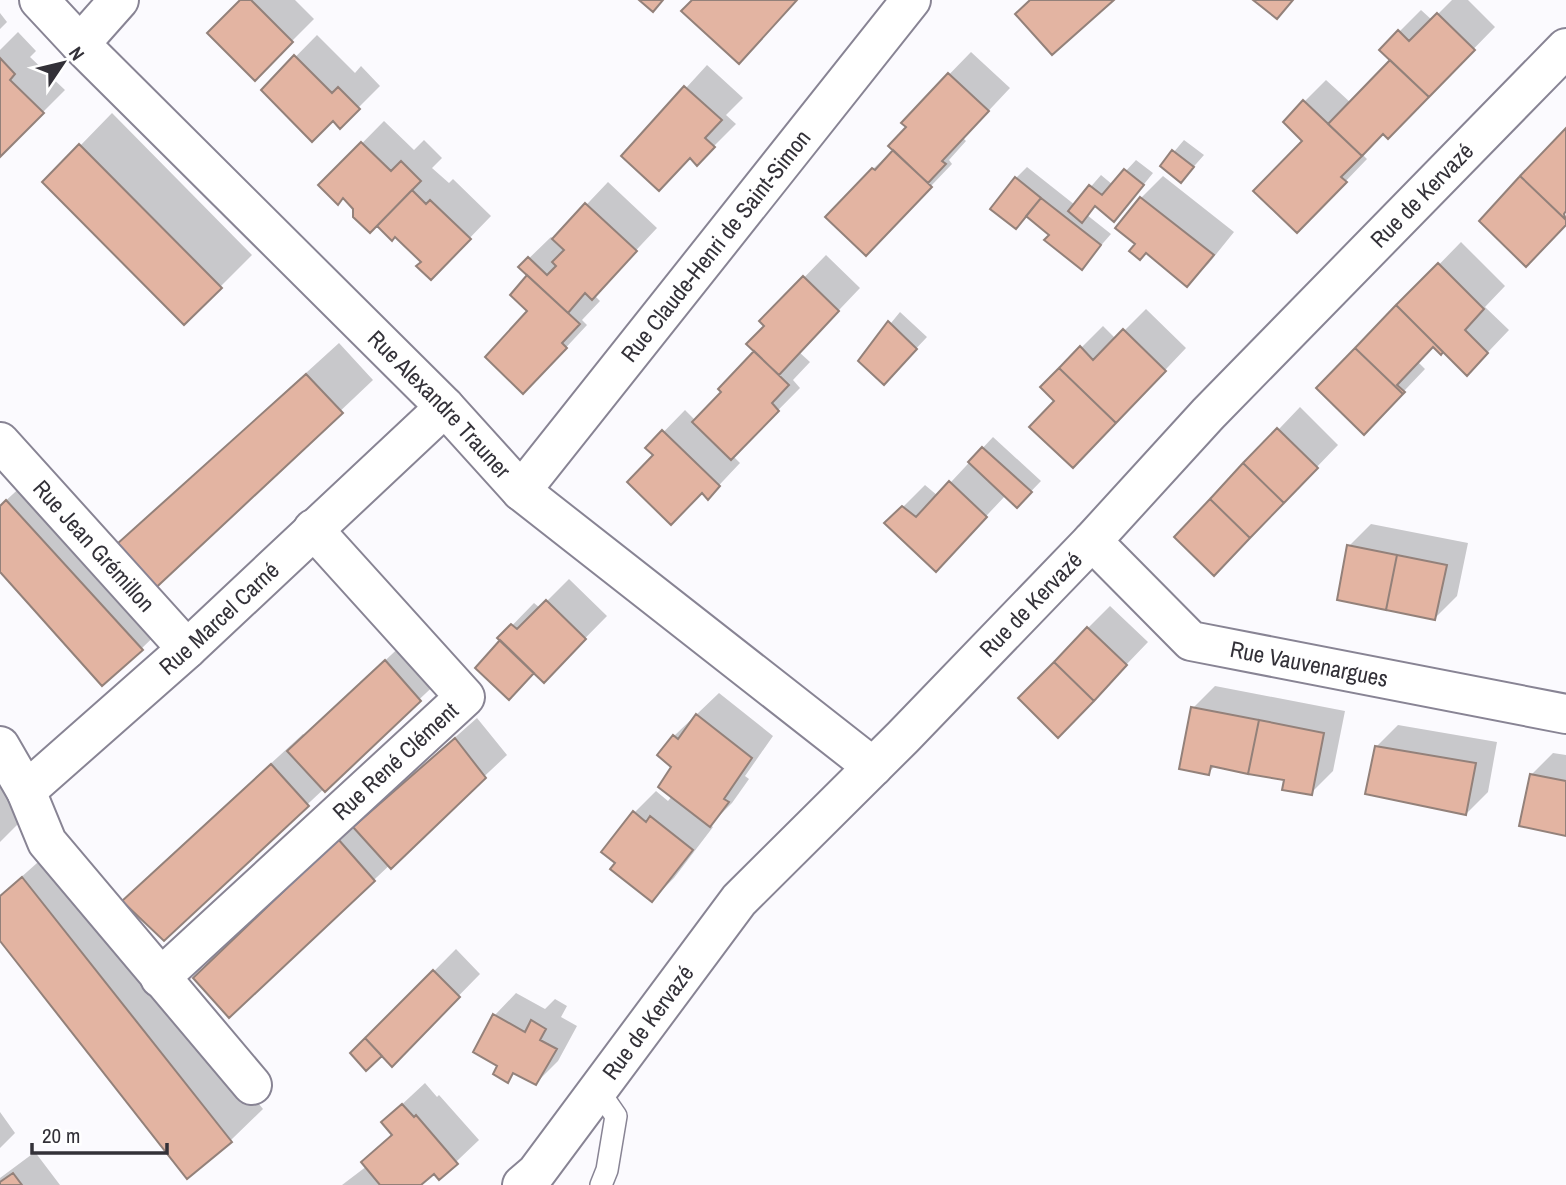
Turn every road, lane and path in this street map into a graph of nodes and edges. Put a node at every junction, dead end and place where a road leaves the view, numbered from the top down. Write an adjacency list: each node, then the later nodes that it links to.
1 (40, 0): 4 (street, Rue Alexandre Trauner)
2 (118, 0): 4 (street)
3 (911, 0): 8 (street, Rue Claude-Henri de Saint-Simon)
4 (80, 44): 6 (street, Rue Alexandre Trauner)
5 (1566, 48): 10 (street, Rue de Kervazé)
6 (445, 407): 8 (street, Rue Alexandre Trauner); 9 (street, Rue Marcel Carné)
7 (0, 442): 11 (street, Rue Jean Grémillon)
8 (521, 491): 14 (street, Rue Alexandre Trauner)
9 (313, 529): 11 (street, Rue Marcel Carné); 16 (street, Rue René Clément)
10 (1092, 541): 12 (street, Rue Vauvenargues); 14 (street, Rue de Kervazé)
11 (187, 649): 15 (street, Rue Marcel Carné)
12 (1566, 714)
13 (0, 746): 15 (street)
14 (873, 767): 18 (street, Rue de Kervazé)
15 (26, 792): 16 (street)
16 (160, 978): 17 (street)
17 (252, 1085)
18 (598, 1090): 19 (street, Rue de Kervazé); 20 (lane)
19 (522, 1185)
20 (601, 1185)

